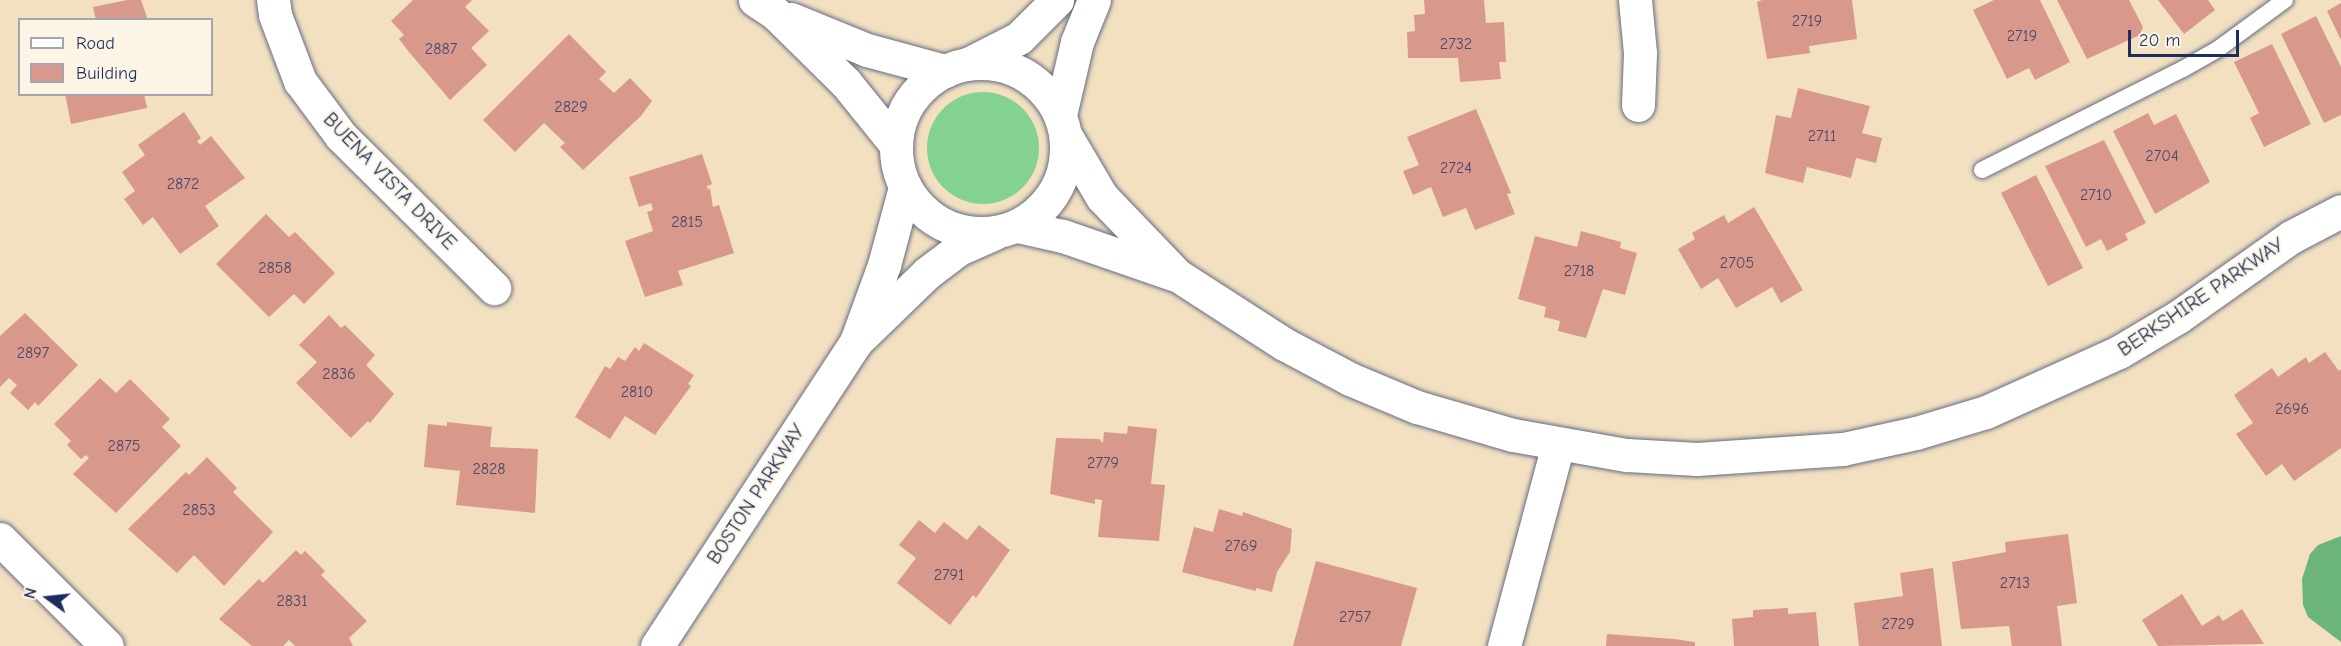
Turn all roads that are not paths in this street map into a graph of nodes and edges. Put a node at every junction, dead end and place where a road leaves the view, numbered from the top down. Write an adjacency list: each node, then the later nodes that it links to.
1 (273, 0): 16 (street, BUENA VISTA DRIVE)
2 (1057, 0): 7 (street)
3 (1094, 0): 9 (street)
4 (1635, 0): 8 (street)
5 (2285, 0): 11 (lane)
6 (765, 6): 7 (street); 10 (street)
7 (956, 68): 9 (street); 10 (street)
8 (1638, 105)
9 (1063, 126): 14 (street); 15 (street, BERKSHIRE PARKWAY)
10 (896, 145): 12 (street)
11 (1982, 170)
12 (905, 187): 14 (street); 17 (street, BOSTON PARKWAY)
13 (2341, 211): 18 (street, BERKSHIRE PARKWAY)
14 (1006, 229): 15 (street, BERKSHIRE PARKWAY); 17 (street, BOSTON PARKWAY)
15 (1177, 275): 18 (street, BERKSHIRE PARKWAY)
16 (494, 288)
17 (856, 342): 21 (street, BOSTON PARKWAY)
18 (1558, 445): 22 (street)
19 (0, 539): 20 (street)
20 (107, 646)
21 (657, 646)
22 (1504, 646)

